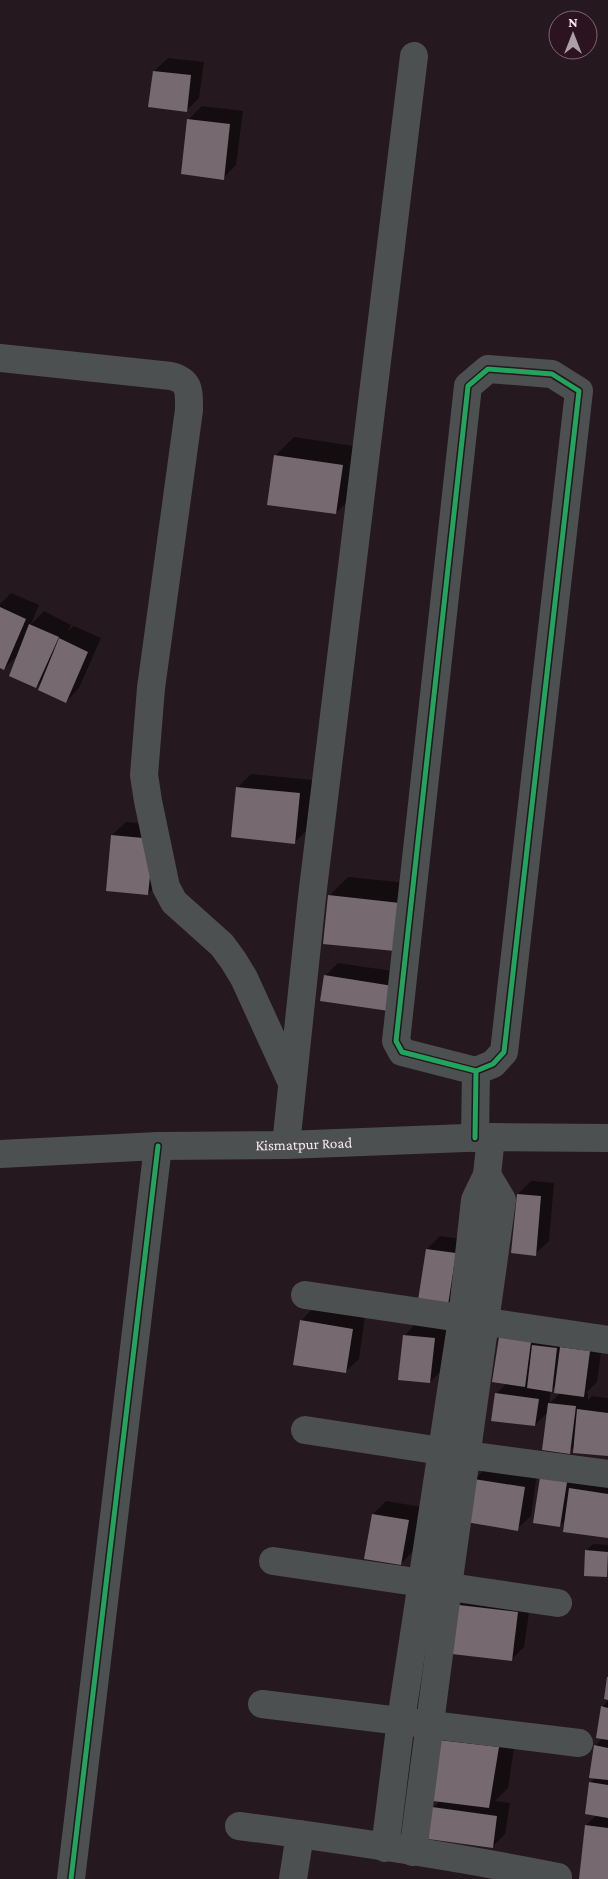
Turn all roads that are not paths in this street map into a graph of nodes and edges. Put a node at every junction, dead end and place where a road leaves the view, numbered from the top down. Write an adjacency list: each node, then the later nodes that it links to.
1 (414, 56): 4 (street)
2 (0, 358): 4 (street)
3 (476, 1071): 3 (street); 5 (street)
4 (292, 1084): 7 (street)
5 (483, 1137): 6 (street, Kismatpur Road); 7 (street, Kismatpur Road); 11 (street)
6 (608, 1138)
7 (286, 1145): 8 (street, Kismatpur Road)
8 (158, 1146): 9 (street, Kismatpur Road); 29 (street)
9 (0, 1154)
10 (305, 1295): 11 (street)
11 (473, 1321): 12 (street); 14 (street)
12 (608, 1340)
13 (305, 1430): 14 (street)
14 (455, 1453): 15 (street); 17 (street)
15 (608, 1474)
16 (273, 1560): 17 (street)
17 (435, 1584): 18 (street); 20 (street); 21 (street)
18 (558, 1603)
19 (262, 1704): 20 (street)
20 (401, 1720): 21 (street); 25 (street)
21 (430, 1724): 22 (street); 26 (street)
22 (578, 1743)
23 (239, 1826): 24 (street)
24 (300, 1834): 25 (street); 30 (street)
25 (384, 1848): 26 (street)
26 (413, 1852): 27 (street)
27 (501, 1872): 28 (street)
28 (558, 1877)
29 (72, 1879)
30 (293, 1879)

